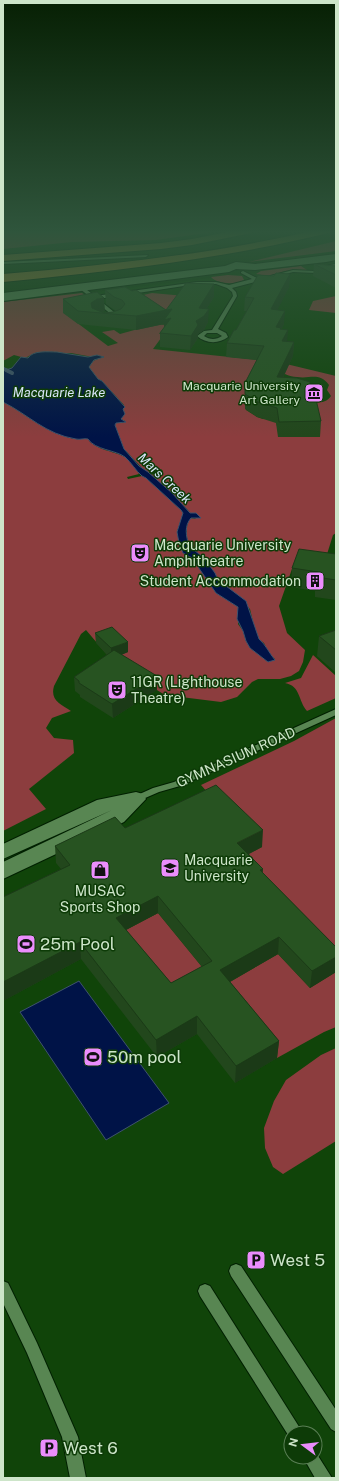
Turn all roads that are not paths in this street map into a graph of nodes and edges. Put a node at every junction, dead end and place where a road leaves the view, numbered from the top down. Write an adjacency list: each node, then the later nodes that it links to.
1 (95, 299): 3 (lane)
2 (233, 299): 6 (lane)
3 (112, 313): 4 (lane); 5 (lane)
4 (104, 314)
5 (119, 315)
6 (214, 331)
7 (336, 712): 8 (lane, GYMNASIUM ROAD)
8 (136, 799): 9 (street, GYMNASIUM ROAD); 10 (street, GYMNASIUM ROAD)
9 (3, 852)
10 (3, 871)
11 (236, 1271): 14 (lane)
12 (3, 1288): 17 (lane)
13 (205, 1291): 15 (lane)
14 (336, 1424)
15 (290, 1425)
16 (315, 1465): 18 (lane)
17 (78, 1478)
18 (324, 1478)

